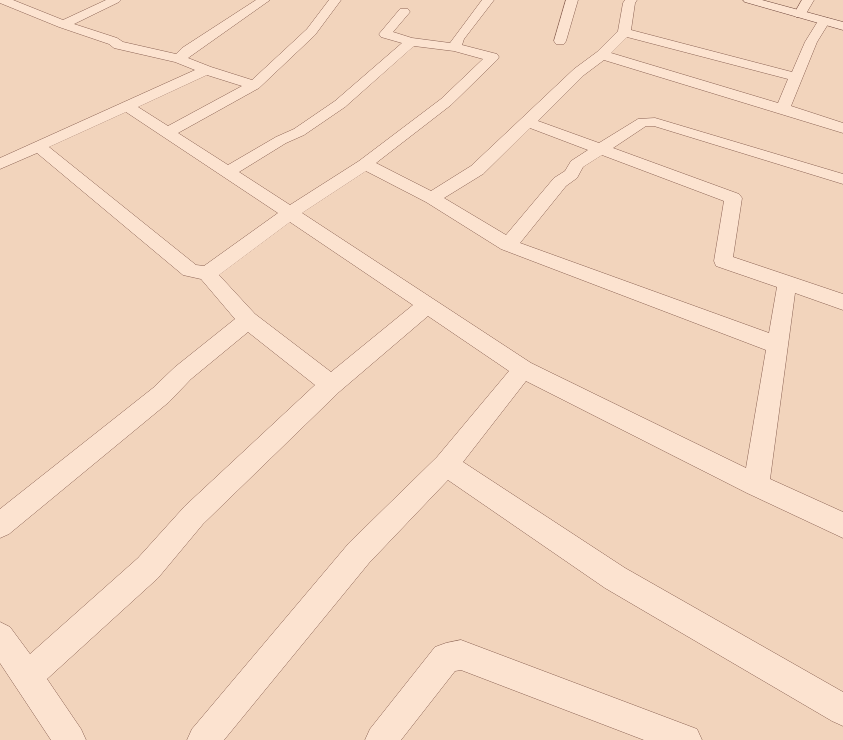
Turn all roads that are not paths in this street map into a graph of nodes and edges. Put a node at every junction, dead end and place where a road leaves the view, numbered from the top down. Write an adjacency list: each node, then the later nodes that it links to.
1 (3, 0): 13 (street)
2 (115, 0): 13 (street)
3 (264, 0): 20 (street)
4 (335, 0): 23 (street)
5 (488, 0): 18 (street)
6 (572, 0): 16 (street)
7 (631, 0): 15 (street)
8 (749, 0): 11 (street)
9 (808, 0): 11 (street)
10 (404, 12): 17 (street)
11 (800, 14): 12 (street)
12 (824, 21): 14 (street); 22 (street)
13 (63, 24): 20 (street)
14 (843, 26)
15 (624, 32): 19 (street); 22 (street)
16 (560, 41)
17 (411, 42): 18 (street); 33 (street)
18 (455, 47): 32 (street)
19 (602, 55): 25 (street); 26 (street)
20 (179, 59): 21 (street)
21 (206, 70): 23 (street); 24 (street)
22 (796, 77): 25 (street)
23 (254, 84): 28 (street)
24 (127, 106): 28 (street); 29 (street)
25 (787, 110): 27 (street)
26 (528, 122): 30 (street); 35 (street)
27 (843, 128)
28 (168, 132): 33 (street)
29 (38, 146): 31 (street); 38 (street)
30 (601, 150): 34 (street); 37 (street); 39 (street)
31 (0, 164)
32 (365, 164): 35 (street); 36 (street)
33 (228, 172): 36 (street)
34 (843, 179)
35 (432, 198): 37 (street)
36 (290, 212): 38 (street); 41 (street)
37 (508, 245): 43 (street)
38 (207, 274): 42 (street)
39 (787, 283): 40 (street); 43 (street)
40 (843, 302)
41 (427, 305): 44 (street); 45 (street)
42 (248, 320): 45 (street); 48 (street)
43 (777, 345): 47 (street)
44 (523, 369): 46 (street); 47 (street)
45 (331, 385): 51 (street)
46 (446, 465): 52 (street); 54 (street)
47 (756, 485): 49 (street)
48 (0, 525)
49 (843, 525)
50 (0, 638): 51 (street)
51 (27, 677): 53 (street)
52 (843, 710)
53 (70, 740)
54 (202, 740)
55 (381, 740): 56 (street)
56 (686, 740)

